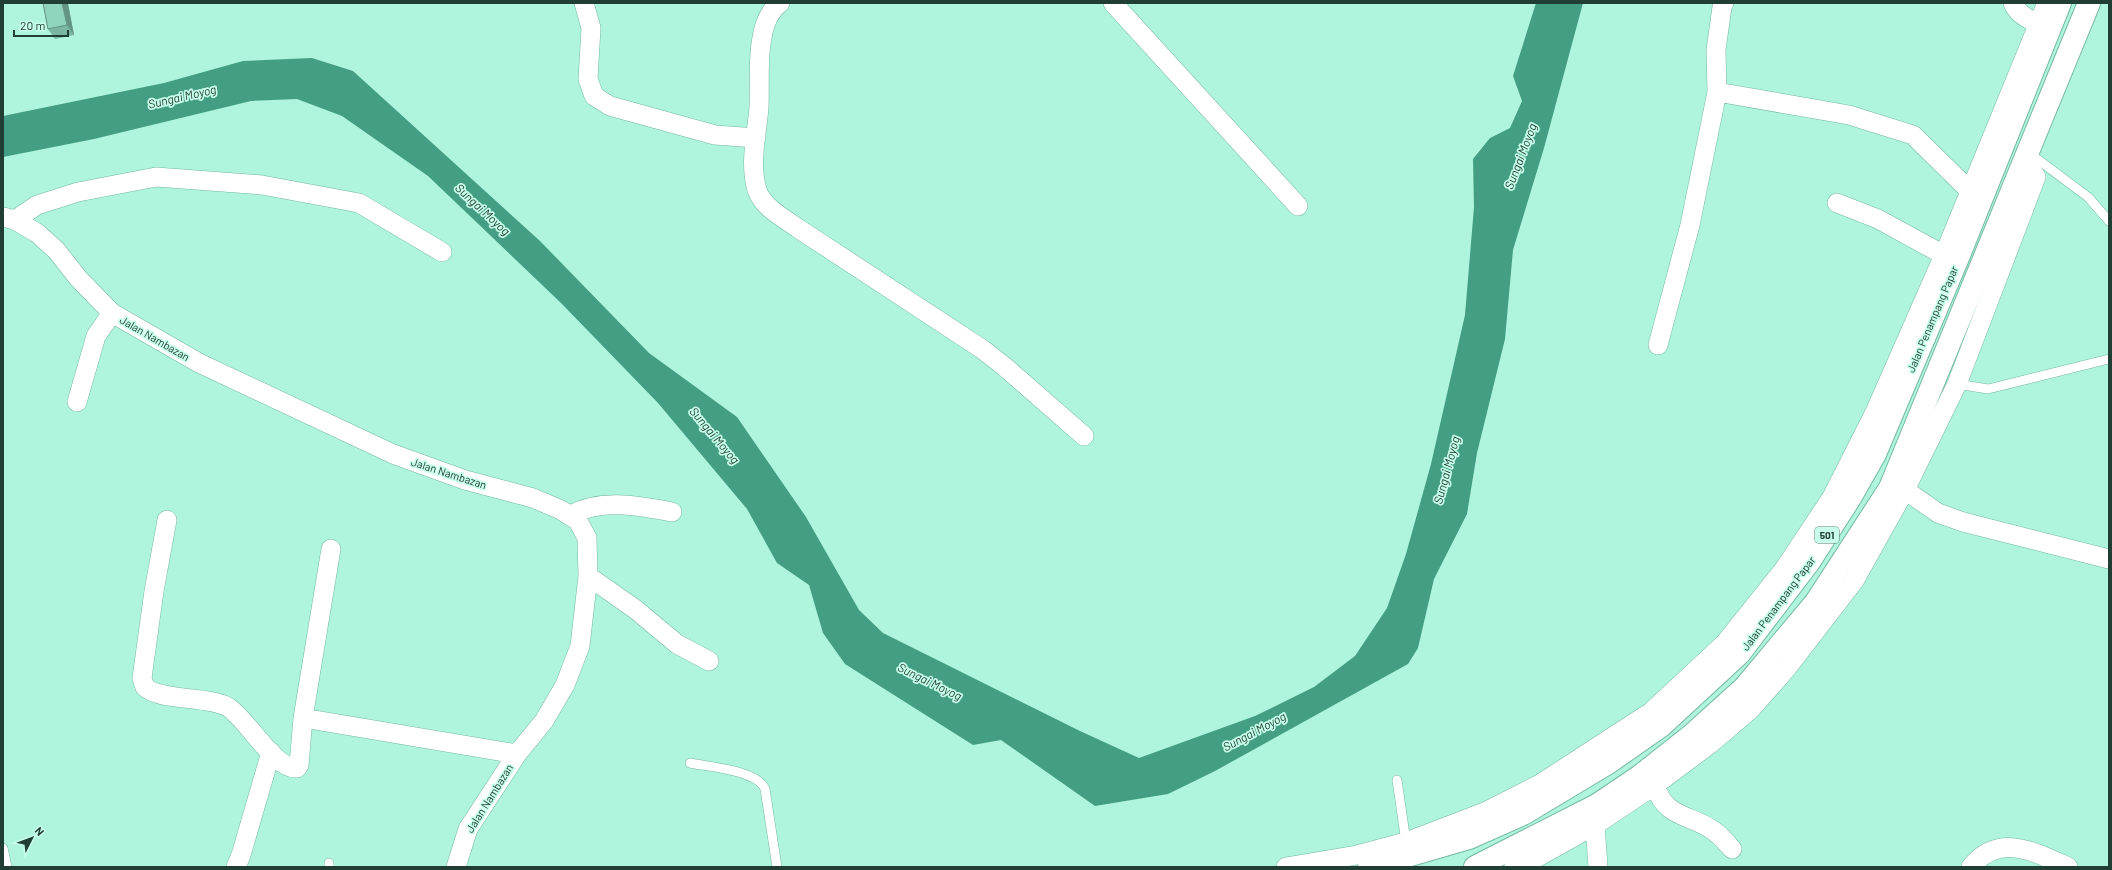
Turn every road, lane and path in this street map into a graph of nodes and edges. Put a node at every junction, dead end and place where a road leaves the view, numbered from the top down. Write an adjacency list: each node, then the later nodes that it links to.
1 (584, 3): 13 (street)
2 (780, 3): 13 (street)
3 (1113, 3): 17 (street)
4 (1724, 3): 12 (street)
5 (2013, 3): 10 (street)
6 (2047, 3): 10 (street)
7 (2060, 3): 51 (main road, Jalan Penampang Papar / 501)
8 (2089, 3): 11 (main road, 501)
9 (2100, 3): 11 (main road)
10 (2039, 25): 15 (street)
11 (2080, 26): 14 (main road, 501)
12 (1717, 92): 15 (street); 23 (street)
13 (756, 138): 27 (street)
14 (2027, 157): 19 (lane); 25 (street); 52 (main road, 501)
15 (1970, 191): 21 (street)
16 (1837, 203): 21 (street)
17 (1298, 206)
18 (9, 218): 20 (street); 22 (street, Jalan Nambazan)
19 (2109, 221)
20 (442, 252)
21 (1944, 255): 43 (street)
22 (112, 313): 26 (street); 30 (street, Jalan Nambazan)
23 (1658, 345)
24 (2109, 359): 25 (lane)
25 (1957, 384): 28 (street)
26 (77, 402)
27 (1084, 436)
28 (1904, 490): 33 (street); 41 (street)
29 (672, 512): 30 (street)
30 (570, 515): 34 (street, Jalan Nambazan)
31 (167, 520): 37 (street)
32 (331, 549): 36 (street)
33 (2109, 559)
34 (588, 576): 35 (street); 38 (street, Jalan Nambazan)
35 (709, 661)
36 (303, 718): 37 (street); 38 (street)
37 (271, 752): 47 (street)
38 (517, 754): 48 (street, Jalan Nambazan)
39 (690, 764): 49 (lane)
40 (1397, 780): 43 (lane)
41 (1655, 784): 42 (street); 45 (street)
42 (1595, 825): 53 (street); 54 (street)
43 (1406, 842): 50 (street)
44 (3, 848): 46 (lane)
45 (1732, 849)
46 (7, 867)
47 (236, 867)
48 (456, 867)
49 (777, 867)
50 (1286, 867)
51 (1369, 867)
52 (1475, 867)
53 (1514, 867)
54 (1598, 867)
55 (1971, 867): 56 (street)
56 (2068, 867)

